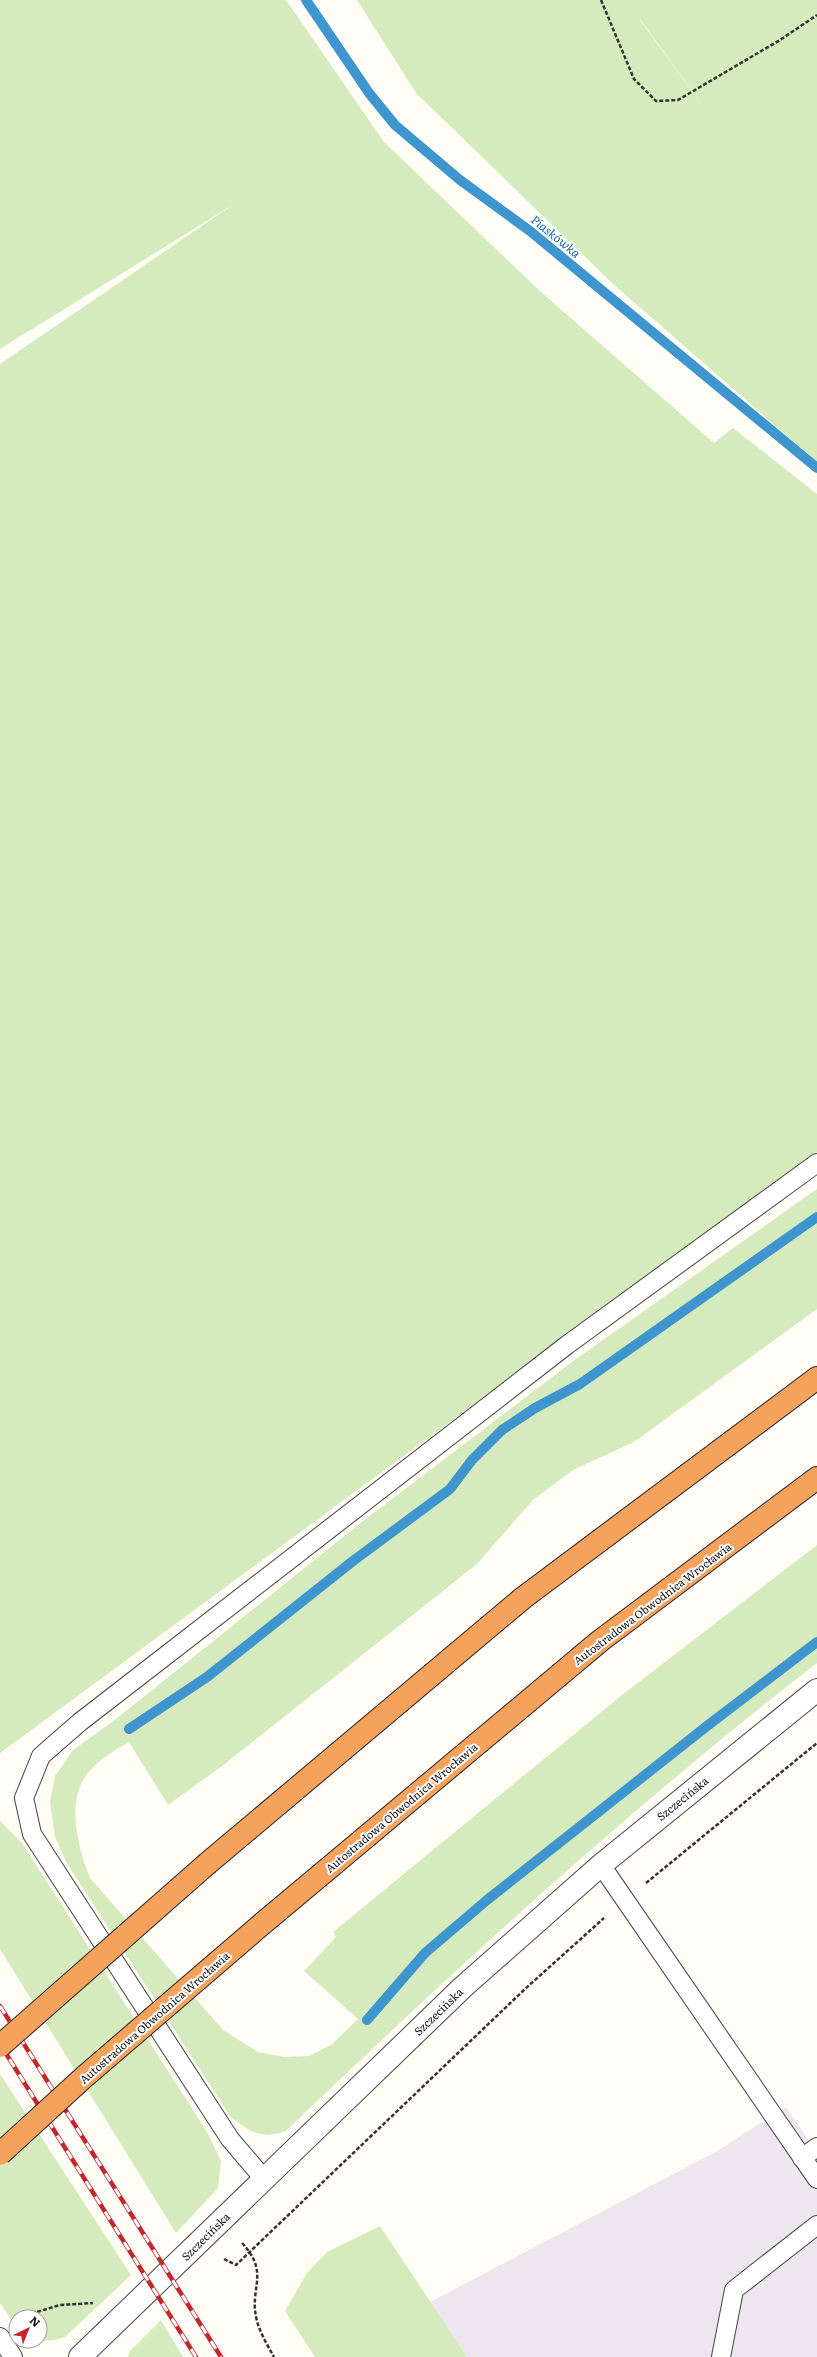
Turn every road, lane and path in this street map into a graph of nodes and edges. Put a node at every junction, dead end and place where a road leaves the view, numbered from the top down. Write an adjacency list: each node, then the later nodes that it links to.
1 (602, 0): 2 (path)
2 (817, 15)
3 (817, 1163): 14 (lane)
4 (817, 1378): 10 (highway, bridge)
5 (817, 1478): 12 (highway, Autostradowa Obwodnica Wrocławia, bridge)
6 (817, 1690): 8 (street, Szczecińska)
7 (817, 1743): 9 (path)
8 (601, 1865): 9 (lane); 14 (street, Szczecińska)
9 (625, 1900): 13 (lane); 18 (path)
10 (0, 2046)
11 (817, 2147): 13 (lane)
12 (0, 2154)
13 (802, 2158): 15 (lane)
14 (264, 2179): 16 (street, Szczecińska)
15 (817, 2179)
16 (221, 2220): 18 (path); 24 (street, Szczecińska)
17 (817, 2225): 26 (lane)
18 (250, 2251): 19 (path); 25 (path)
19 (220, 2258)
20 (100, 2303): 21 (path)
21 (46, 2309)
22 (0, 2337): 23 (lane)
23 (13, 2357)
24 (80, 2357)
25 (274, 2357)
26 (721, 2357)

